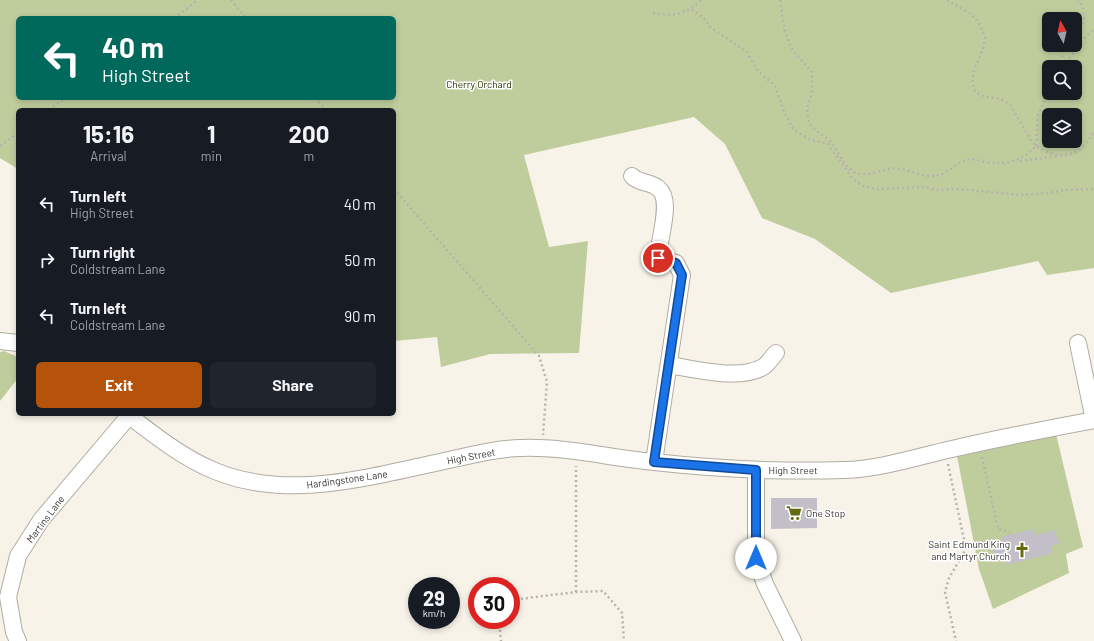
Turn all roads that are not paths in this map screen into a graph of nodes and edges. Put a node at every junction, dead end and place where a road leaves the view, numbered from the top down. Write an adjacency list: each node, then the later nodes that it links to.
1 (632, 176): 6 (street)
2 (0, 341): 4 (street)
3 (1078, 343): 9 (street)
4 (16, 344)
5 (776, 353): 6 (street)
6 (669, 365): 11 (street)
7 (127, 416): 13 (street, Martins Lane)
8 (129, 416): 10 (street, Hardingstone Lane)
9 (1094, 420): 12 (street, High Street)
10 (442, 462): 11 (street, High Street)
11 (654, 462): 12 (street, High Street)
12 (756, 470): 14 (street)
13 (18, 641)
14 (793, 641)

